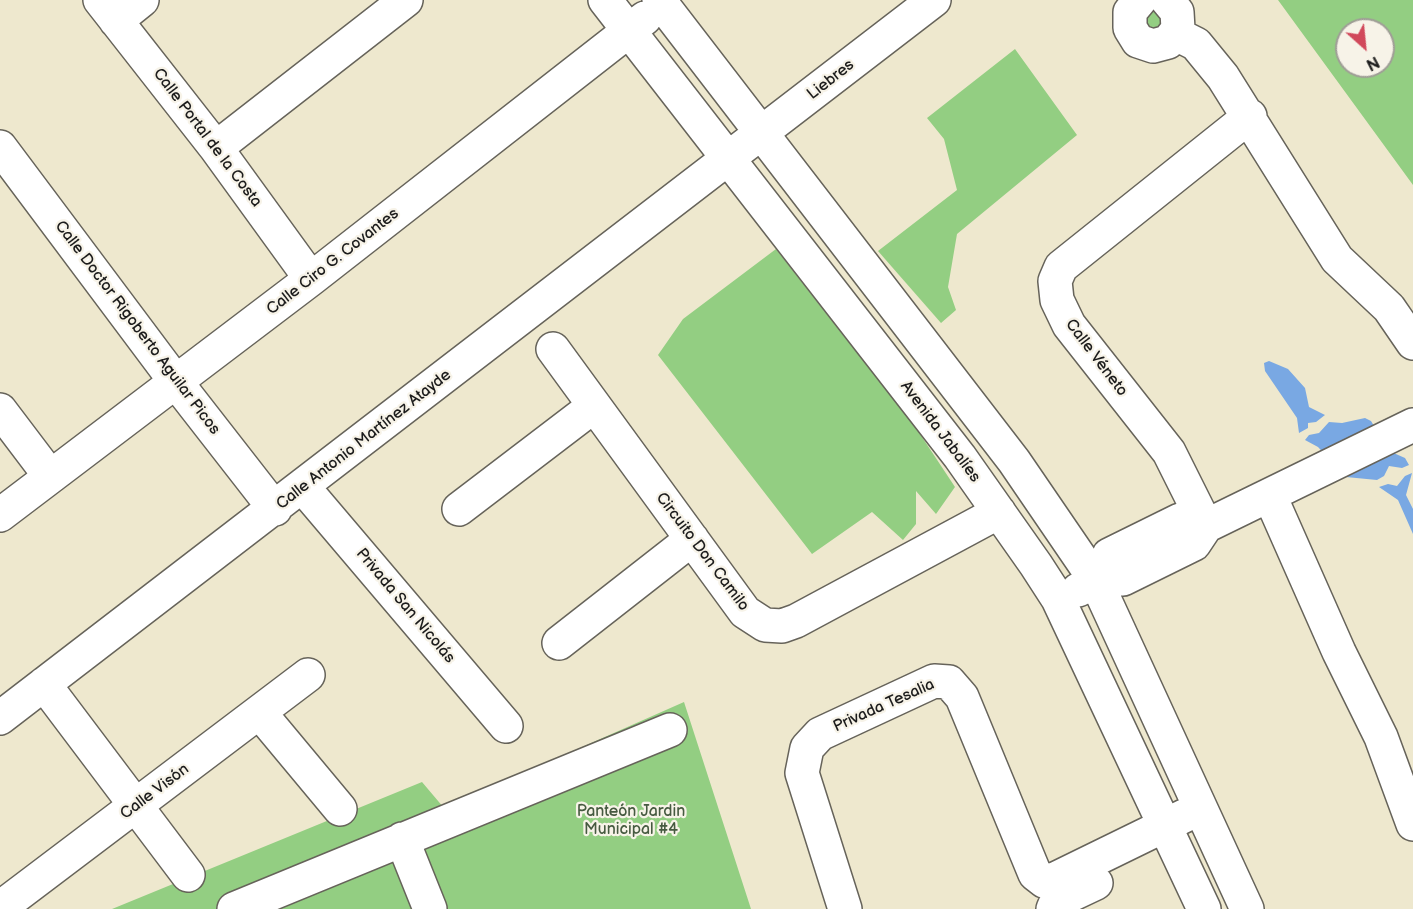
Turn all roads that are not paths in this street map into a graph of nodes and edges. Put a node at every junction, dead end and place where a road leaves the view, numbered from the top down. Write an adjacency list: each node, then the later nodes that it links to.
1 (142, 0): 8 (street)
2 (406, 0): 14 (street)
3 (604, 0): 9 (street, Avenida Jabalíes)
4 (934, 0): 12 (street, Liebres)
5 (1140, 0): 10 (street)
6 (1167, 0): 10 (street)
7 (661, 2): 9 (street, Calle Ciro G. Covantes); 12 (street)
8 (108, 10): 14 (street, Calle Portal de la Costa)
9 (629, 32): 15 (street, Avenida Jabalíes); 16 (street, Calle Ciro G. Covantes)
10 (1176, 34): 11 (street)
11 (1250, 116): 17 (street); 32 (street, Calle Véneto)
12 (762, 133): 15 (street, Liebres); 23 (street)
13 (0, 147): 19 (street, Calle Doctor Rigoberto Aguilar Picos)
14 (216, 148): 16 (street, Calle Portal de la Costa)
15 (728, 160): 24 (street, Avenida Jabalíes); 26 (street, Calle Antonio Martínez Atayde)
16 (311, 279): 19 (street, Calle Ciro G. Covantes)
17 (1413, 343)
18 (553, 349): 20 (street, Circuito Don Camilo)
19 (176, 382): 25 (street, Calle Ciro G. Covantes); 28 (street, Calle Doctor Rigoberto Aguilar Picos)
20 (594, 406): 29 (street); 33 (street, Circuito Don Camilo)
21 (0, 410): 25 (street)
22 (1406, 429): 27 (street)
23 (991, 432): 24 (street); 34 (street)
24 (960, 458): 30 (street, Avenida Jabalíes)
25 (50, 476): 31 (street, Calle Ciro G. Covantes)
26 (303, 487): 28 (street, Calle Antonio Martínez Atayde); 41 (street, Privada San Nicolás)
27 (1270, 496): 32 (street); 46 (street)
28 (275, 508): 38 (street, Calle Antonio Martínez Atayde)
29 (459, 509)
30 (999, 512): 33 (street, Circuito Don Camilo); 35 (street, Avenida Jabalíes)
31 (0, 515)
32 (1204, 527): 34 (street)
33 (692, 540): 36 (street)
34 (1100, 579): 35 (street); 45 (street)
35 (1058, 600): 47 (street, Avenida Jabalíes)
36 (559, 643)
37 (308, 675): 39 (street, Calle Visón)
38 (44, 684): 40 (street, Calle Antonio Martínez Atayde); 43 (street)
39 (260, 713): 43 (street, Calle Visón); 44 (street)
40 (0, 718)
41 (506, 726)
42 (670, 730): 48 (street)
43 (135, 808): 49 (street); 51 (street, Calle Visón)
44 (340, 809)
45 (1207, 819): 47 (street); 57 (street)
46 (1413, 824)
47 (1170, 836): 50 (street); 56 (street, Avenida Jabalíes)
48 (402, 839): 52 (street); 54 (street)
49 (188, 875)
50 (1050, 899): 55 (street, Privada Tesalia)
51 (22, 902)
52 (272, 902): 53 (street)
53 (234, 909)
54 (430, 909)
55 (845, 909)
56 (1204, 909)
57 (1246, 909)

